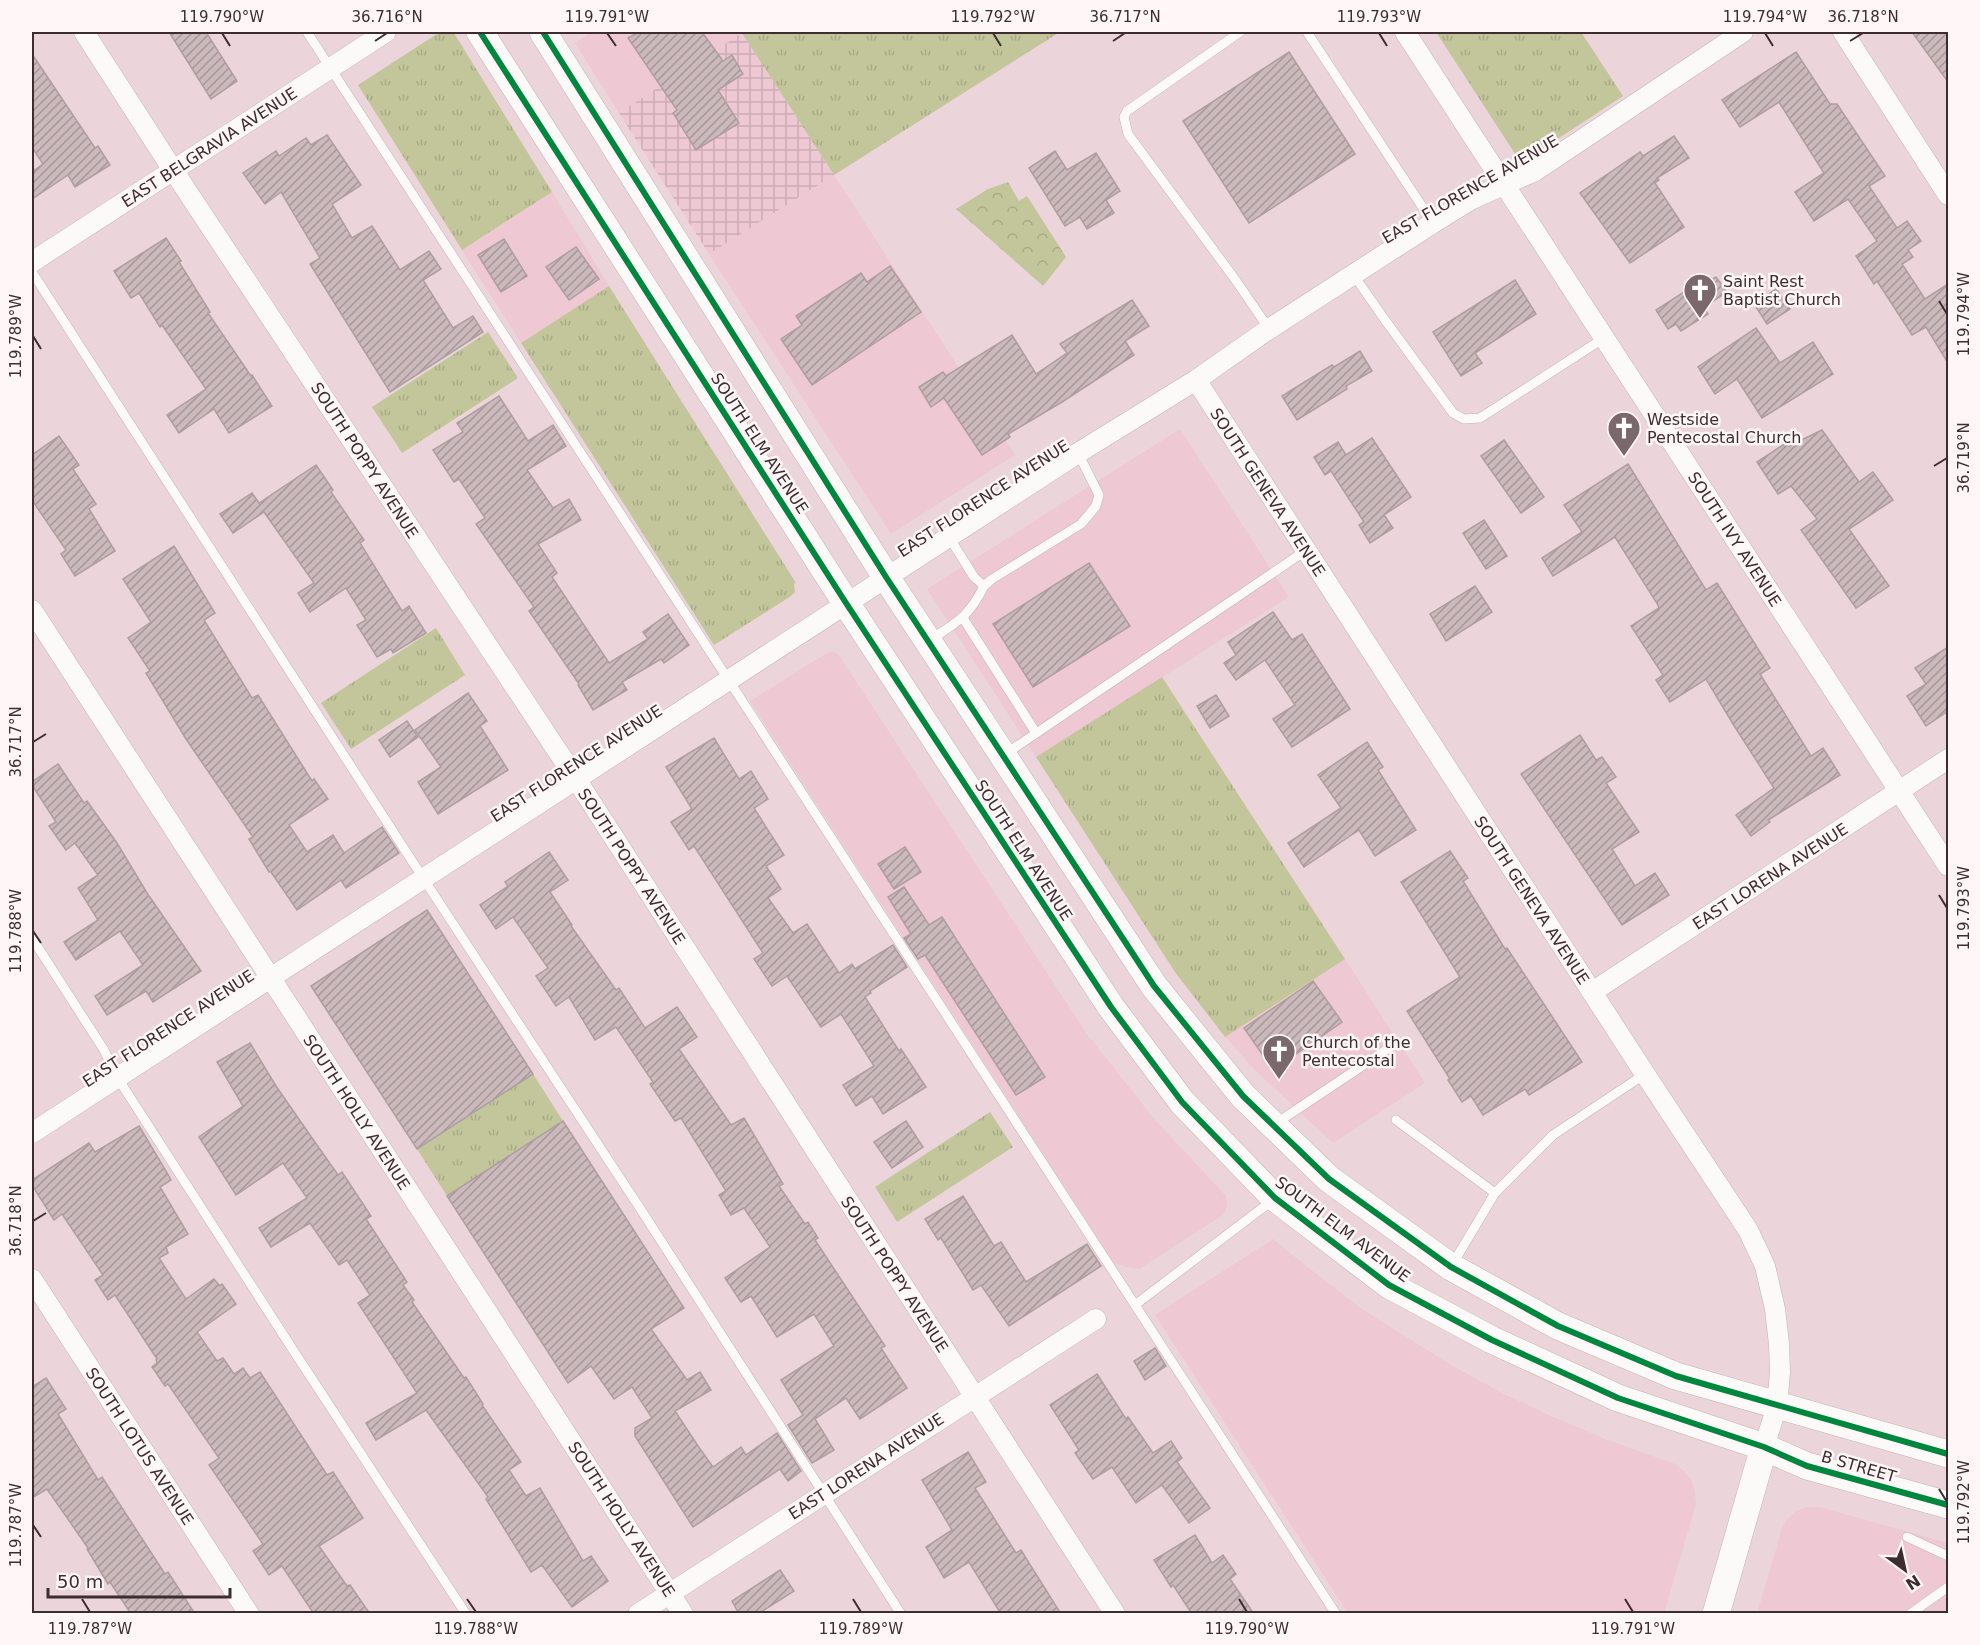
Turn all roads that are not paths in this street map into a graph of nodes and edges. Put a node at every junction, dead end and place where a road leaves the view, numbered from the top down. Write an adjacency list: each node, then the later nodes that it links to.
1 (84, 32): 12 (street, SOUTH POPPY AVENUE)
2 (307, 32): 11 (lane)
3 (386, 32): 11 (street, EAST BELGRAVIA AVENUE)
4 (480, 32): 27 (main road, SOUTH ELM AVENUE)
5 (543, 32): 25 (main road, SOUTH ELM AVENUE)
6 (1240, 32): 19 (lane)
7 (1307, 32): 15 (lane)
8 (1405, 32): 13 (street, SOUTH IVY AVENUE)
9 (1743, 32): 13 (street, EAST FLORENCE AVENUE)
10 (1843, 32): 14 (street)
11 (331, 67): 12 (street, EAST BELGRAVIA AVENUE); 31 (lane)
12 (173, 170): 16 (street, EAST BELGRAVIA AVENUE); 35 (street, SOUTH POPPY AVENUE)
13 (1506, 185): 15 (street, EAST FLORENCE AVENUE); 20 (street, SOUTH IVY AVENUE)
14 (1948, 195)
15 (1433, 223): 18 (street, EAST FLORENCE AVENUE)
16 (32, 262)
17 (32, 272): 38 (lane)
18 (1353, 274): 19 (street, EAST FLORENCE AVENUE); 20 (lane)
19 (1269, 329): 21 (street, EAST FLORENCE AVENUE)
20 (1604, 338): 36 (street, SOUTH IVY AVENUE)
21 (1196, 380): 22 (street, EAST FLORENCE AVENUE); 24 (street, SOUTH GENEVA AVENUE)
22 (1078, 453): 23 (street, EAST FLORENCE AVENUE); 26 (lane)
23 (948, 537): 25 (street, EAST FLORENCE AVENUE); 26 (lane)
24 (1305, 551): 32 (lane); 41 (street, SOUTH GENEVA AVENUE)
25 (886, 577): 27 (street, EAST FLORENCE AVENUE); 30 (main road, SOUTH ELM AVENUE)
26 (984, 586): 29 (lane)
27 (846, 603): 31 (street, EAST FLORENCE AVENUE); 49 (main road, SOUTH ELM AVENUE)
28 (32, 610): 40 (street, SOUTH HOLLY AVENUE)
29 (963, 618): 30 (lane); 32 (lane)
30 (928, 641): 33 (main road, SOUTH ELM AVENUE)
31 (728, 680): 35 (street, EAST FLORENCE AVENUE); 52 (lane)
32 (1036, 733): 33 (lane)
33 (1003, 756): 46 (main road, SOUTH ELM AVENUE)
34 (1948, 759): 36 (street, EAST LORENA AVENUE)
35 (576, 779): 38 (street, EAST FLORENCE AVENUE); 54 (street, SOUTH POPPY AVENUE)
36 (1900, 791): 37 (street, SOUTH IVY AVENUE); 41 (street, EAST LORENA AVENUE)
37 (1948, 866)
38 (423, 878): 40 (street, EAST FLORENCE AVENUE); 58 (lane)
39 (32, 938): 44 (lane)
40 (270, 978): 44 (street, EAST FLORENCE AVENUE); 63 (street, SOUTH HOLLY AVENUE)
41 (1592, 992): 43 (street, SOUTH GENEVA AVENUE)
42 (1395, 1044): 46 (lane)
43 (1645, 1074): 48 (lane); 55 (street, SOUTH GENEVA AVENUE)
44 (117, 1077): 47 (street, EAST FLORENCE AVENUE); 65 (lane)
45 (1396, 1120): 48 (lane)
46 (1274, 1125): 50 (main road, SOUTH ELM AVENUE)
47 (32, 1133)
48 (1495, 1193): 50 (lane)
49 (1275, 1198): 52 (lane); 56 (main road, SOUTH ELM AVENUE)
50 (1451, 1267): 55 (main road, SOUTH ELM AVENUE)
51 (32, 1279): 64 (street, SOUTH LOTUS AVENUE)
52 (1135, 1305): 70 (lane)
53 (1096, 1319): 54 (street, EAST LORENA AVENUE)
54 (974, 1396): 58 (street, EAST LORENA AVENUE); 69 (street, SOUTH POPPY AVENUE)
55 (1777, 1406): 56 (street, SOUTH GENEVA AVENUE); 57 (main road)
56 (1764, 1447): 59 (main road, B STREET); 71 (main road)
57 (1948, 1454)
58 (824, 1493): 63 (street, EAST LORENA AVENUE); 68 (lane)
59 (1948, 1505)
60 (1907, 1537): 61 (lane)
61 (1948, 1556)
62 (1948, 1587): 72 (lane)
63 (670, 1593): 66 (street, EAST LORENA AVENUE); 67 (street, SOUTH HOLLY AVENUE)
64 (249, 1614)
65 (466, 1614)
66 (638, 1614)
67 (683, 1614)
68 (901, 1614)
69 (1115, 1614)
70 (1336, 1614)
71 (1716, 1614)
72 (1910, 1614)

